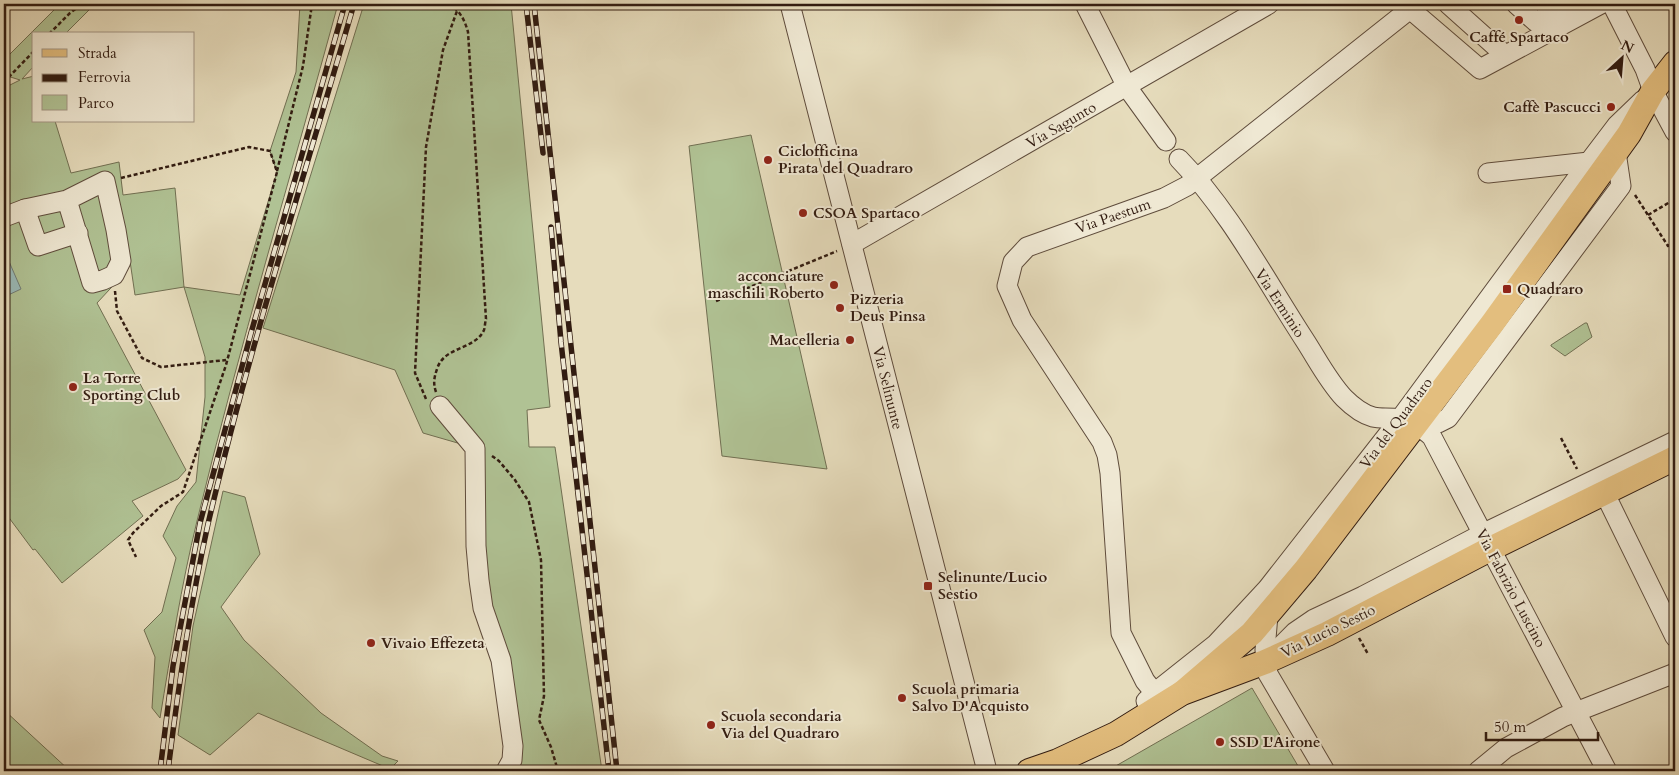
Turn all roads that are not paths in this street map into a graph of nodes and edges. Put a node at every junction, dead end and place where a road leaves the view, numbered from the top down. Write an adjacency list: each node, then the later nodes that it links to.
1 (790, 4): 24 (street, Via Selinunte)
2 (1085, 4): 11 (street)
3 (1269, 4): 11 (street, Via Sagunto)
4 (1448, 4): 9 (street)
5 (1516, 4): 6 (street)
6 (1568, 4)
7 (1601, 4): 9 (street, Via Paestum)
8 (1612, 4): 12 (street)
9 (1505, 55): 19 (street, Via Paestum)
10 (1675, 64): 12 (main road, Via del Quadraro)
11 (1127, 87): 14 (street); 24 (street, Via Sagunto)
12 (1653, 91): 13 (street); 15 (main road, Via del Quadraro); 17 (street, Via del Quadraro)
13 (1675, 132)
14 (1166, 141)
15 (1616, 152): 25 (main road, Via del Quadraro); 30 (street, Via del Quadraro)
16 (1179, 159): 19 (street, Via Erminio)
17 (1588, 162): 18 (street); 26 (street, Via del Quadraro)
18 (1496, 171)
19 (1198, 179): 30 (street, Via Erminio); 39 (street, Via Paestum)
20 (67, 200): 21 (street); 23 (street); 23 (street)
21 (25, 210): 22 (street); 23 (street)
22 (4, 217)
23 (78, 233)
24 (852, 244): 42 (street, Via Selinunte)
25 (1541, 256): 26 (street); 28 (main road, Via del Quadraro)
26 (1517, 259): 27 (street, Via del Quadraro)
27 (1490, 297): 28 (street); 30 (street, Via del Quadraro)
28 (1492, 324): 30 (main road, Via del Quadraro)
29 (440, 406): 41 (street)
30 (1408, 423): 34 (street, Via Fabrizio Luscino); 35 (main road, Via del Quadraro)
31 (1675, 441): 34 (street, Via Lucio Sestio)
32 (1675, 458): 33 (main road, Via Lucio Sestio)
33 (1605, 494): 34 (main road, Via Lucio Sestio); 36 (street)
34 (1473, 548): 37 (main road, Via Lucio Sestio); 40 (street, Via Fabrizio Luscino)
35 (1263, 608): 37 (street); 39 (main road, Via del Quadraro)
36 (1675, 637)
37 (1265, 662): 39 (main road, Via del Quadraro); 44 (street)
38 (1675, 673): 40 (street)
39 (1166, 696): 43 (main road, Via del Quadraro)
40 (1576, 711): 45 (street); 46 (street, Via Fabrizio Luscino)
41 (506, 771)
42 (987, 771)
43 (1029, 771)
44 (1324, 771)
45 (1478, 771)
46 (1608, 771)

